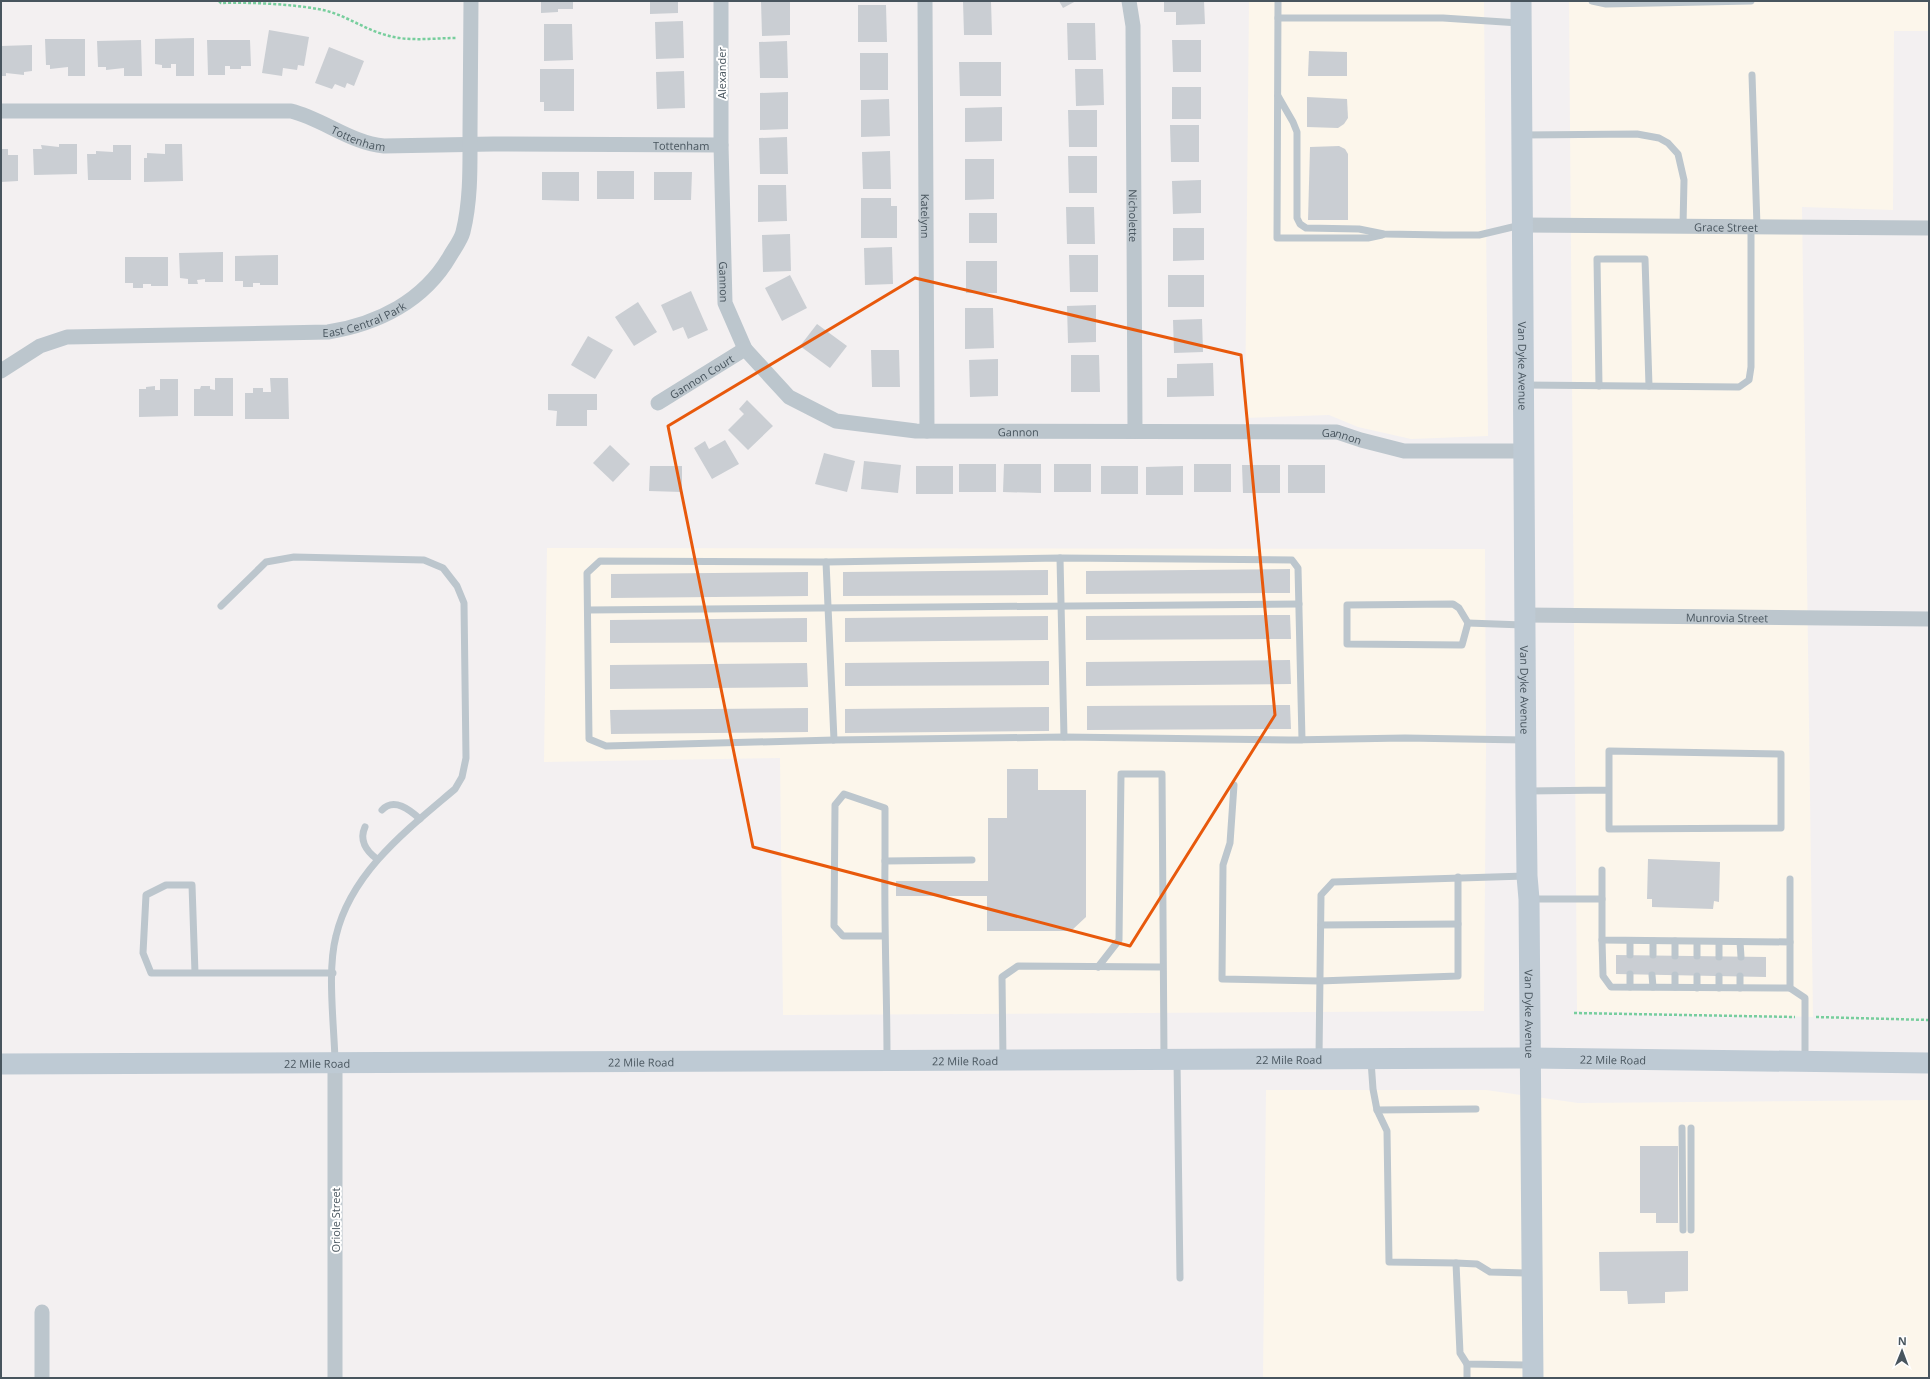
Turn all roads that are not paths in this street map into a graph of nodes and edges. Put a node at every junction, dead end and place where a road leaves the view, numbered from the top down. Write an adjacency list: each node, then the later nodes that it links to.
1 (471, 1): 15 (street, East Central Park)
2 (721, 1): 16 (street, Alexander)
3 (925, 1): 28 (street, Katelynn)
4 (1129, 1): 29 (street, Nicholette)
5 (1278, 1): 9 (lane)
6 (1521, 1): 10 (street, Van Dyke Avenue)
7 (1592, 1): 8 (lane)
8 (1751, 1)
9 (1278, 18): 10 (lane); 12 (lane)
10 (1521, 23): 14 (street, Van Dyke Avenue)
11 (1752, 75): 19 (lane)
12 (1278, 96): 21 (lane); 21 (lane)
13 (1, 111): 15 (street, Tottenham)
14 (1522, 135): 17 (street, Van Dyke Avenue); 18 (lane)
15 (470, 145): 16 (street, Tottenham); 23 (street, East Central Park)
16 (721, 145): 22 (street, Gannon)
17 (1523, 225): 18 (street, Grace Street); 21 (lane); 24 (street, Van Dyke Avenue)
18 (1683, 226): 19 (street, Grace Street)
19 (1754, 226): 20 (street, Grace Street); 26 (lane)
20 (1929, 228)
21 (1384, 234)
22 (745, 348): 27 (street, Gannon Court); 28 (street, Gannon)
23 (2, 368)
24 (1524, 385): 25 (lane); 30 (street, Van Dyke Avenue)
25 (1599, 386): 26 (lane); 26 (lane)
26 (1649, 386)
27 (658, 403)
28 (927, 431): 29 (street, Gannon)
29 (1135, 431): 30 (street, Gannon)
30 (1525, 451): 39 (street, Van Dyke Avenue)
31 (1060, 558): 32 (lane); 33 (lane); 34 (lane)
32 (826, 562): 36 (lane); 37 (lane)
33 (1299, 604): 34 (lane); 43 (lane)
34 (1061, 605): 36 (lane); 41 (lane)
35 (221, 606): 49 (lane)
36 (828, 608): 37 (lane); 42 (lane)
37 (588, 610): 42 (lane)
38 (1929, 619): 39 (street, Munrovia Street)
39 (1525, 620): 40 (lane); 44 (street, Van Dyke Avenue)
40 (1468, 623): 40 (lane)
41 (1064, 737): 42 (lane); 43 (lane)
42 (834, 740)
43 (1302, 740): 44 (lane)
44 (1526, 740): 47 (street, Van Dyke Avenue)
45 (1234, 785): 87 (lane)
46 (1609, 790): 46 (lane); 47 (lane)
47 (1526, 791): 55 (street, Van Dyke Avenue)
48 (382, 810): 49 (lane)
49 (420, 819): 51 (lane)
50 (365, 826): 51 (lane)
51 (377, 859): 80 (lane)
52 (972, 860): 53 (lane)
53 (885, 861): 62 (lane); 62 (lane)
54 (1602, 870): 59 (lane)
55 (1527, 876): 56 (lane); 58 (street, Van Dyke Avenue)
56 (1458, 877): 60 (lane); 61 (lane)
57 (1790, 879): 70 (lane)
58 (1530, 899): 59 (lane); 96 (street, Van Dyke Avenue)
59 (1602, 899): 63 (lane)
60 (1458, 924): 61 (lane); 87 (lane)
61 (1321, 925): 87 (lane)
62 (884, 936): 100 (lane)
63 (1602, 940): 64 (lane); 88 (lane)
64 (1630, 941): 65 (lane); 71 (lane)
65 (1653, 941): 66 (lane); 72 (lane)
66 (1675, 941): 67 (lane); 73 (lane)
67 (1698, 942): 68 (lane); 74 (lane)
68 (1720, 942): 69 (lane); 75 (lane)
69 (1740, 942): 70 (lane); 76 (lane)
70 (1790, 942): 94 (lane)
71 (1630, 955)
72 (1653, 955)
73 (1675, 956)
74 (1697, 956)
75 (1719, 957)
76 (1741, 957)
77 (1098, 967): 78 (lane); 78 (lane); 97 (lane)
78 (1162, 967): 98 (lane)
79 (195, 973): 79 (lane); 80 (lane)
80 (333, 973): 102 (lane)
81 (1630, 974): 88 (lane)
82 (1652, 975): 89 (lane)
83 (1675, 975): 90 (lane)
84 (1697, 976): 91 (lane)
85 (1719, 976): 92 (lane)
86 (1740, 976): 93 (lane)
87 (1319, 981): 99 (lane)
88 (1630, 987): 89 (lane)
89 (1653, 987): 90 (lane)
90 (1675, 987): 91 (lane)
91 (1697, 988): 92 (lane)
92 (1719, 988): 93 (lane)
93 (1740, 988): 94 (lane)
94 (1790, 988): 101 (lane)
95 (1371, 1058): 96 (street, 22 Mile Road); 99 (street, 22 Mile Road); 106 (lane)
96 (1530, 1058): 101 (street, 22 Mile Road); 112 (street, Van Dyke Avenue)
97 (1003, 1059): 98 (street, 22 Mile Road); 100 (street, 22 Mile Road)
98 (1170, 1059): 99 (street, 22 Mile Road); 113 (lane)
99 (1319, 1059)
100 (887, 1060): 102 (street, 22 Mile Road)
101 (1805, 1061): 103 (street, 22 Mile Road)
102 (335, 1062): 104 (street, 22 Mile Road); 118 (street, Oriole Street)
103 (1929, 1063)
104 (1, 1064)
105 (1476, 1109): 106 (lane)
106 (1377, 1110): 111 (lane)
107 (1682, 1128): 109 (lane)
108 (1691, 1128): 110 (lane)
109 (1683, 1230)
110 (1691, 1230)
111 (1456, 1263): 112 (lane); 115 (lane)
112 (1533, 1272): 116 (street, Van Dyke Avenue)
113 (1180, 1278)
114 (42, 1312): 117 (street)
115 (1467, 1364): 116 (lane); 119 (lane)
116 (1534, 1372)
117 (42, 1378)
118 (335, 1378)
119 (1467, 1378)

